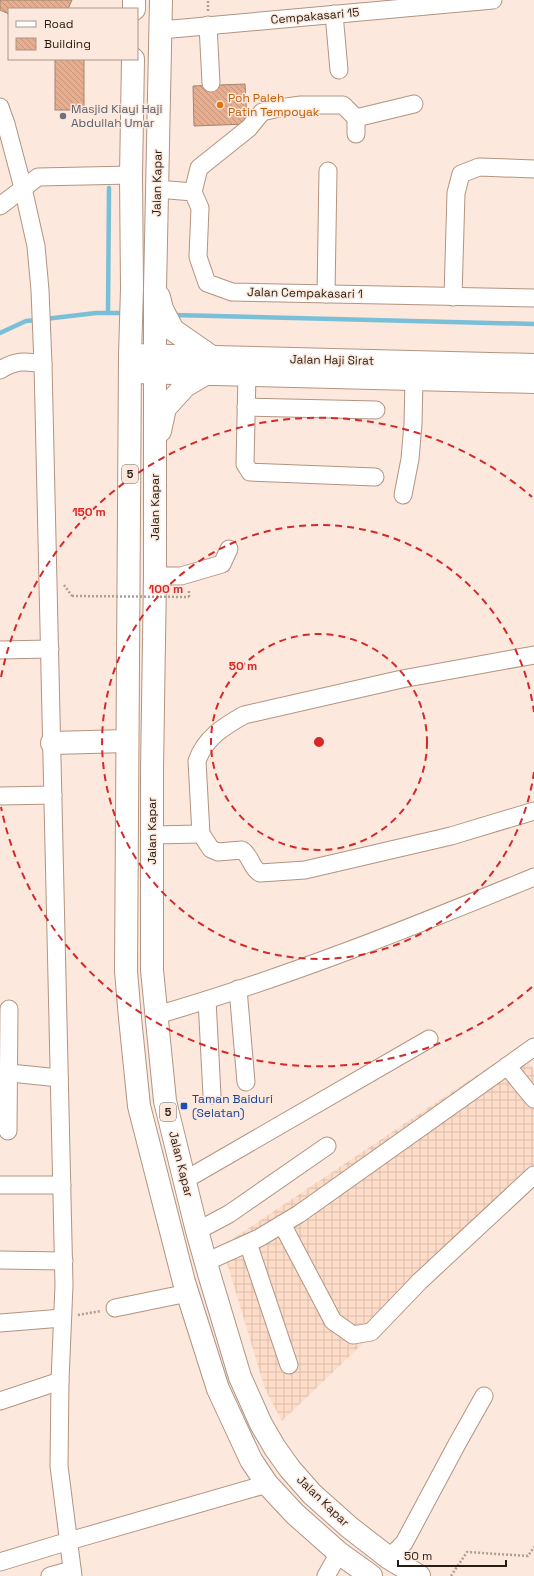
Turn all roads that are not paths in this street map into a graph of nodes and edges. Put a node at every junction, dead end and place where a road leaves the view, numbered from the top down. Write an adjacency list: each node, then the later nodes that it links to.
1 (161, 0): 5 (main road, Jalan Kapar / 5)
2 (493, 0): 3 (street, Cempakasari 15)
3 (334, 14): 4 (street, Cempakasari 15); 7 (street)
4 (208, 25): 5 (street, Cempakasari 15); 8 (street)
5 (161, 30): 15 (main road, Jalan Kapar / 5)
6 (133, 60): 13 (main road, Jalan Kapar / 5)
7 (339, 70)
8 (211, 83)
9 (414, 104): 16 (street)
10 (0, 107): 14 (street)
11 (534, 169): 19 (street)
12 (328, 171): 18 (street)
13 (131, 175): 14 (street); 22 (main road, Jalan Kapar / 5)
14 (23, 188): 17 (street); 23 (street)
15 (157, 189): 16 (street); 21 (main road, Jalan Kapar / 5)
16 (193, 192): 18 (street, Jalan Cempakasari 1)
17 (0, 206)
18 (326, 294): 19 (street, Jalan Cempakasari 1)
19 (453, 297): 20 (street, Jalan Cempakasari 1)
20 (534, 298)
21 (164, 332): 24 (main road, Jalan Kapar / 5); 25 (main road)
22 (130, 363): 24 (main road, Jalan Haji Sirat); 37 (main road, Jalan Kapar / 5)
23 (43, 364): 27 (street); 39 (street)
24 (155, 364): 25 (main road, Jalan Haji Sirat); 33 (main road, Jalan Kapar / 5)
25 (209, 365): 26 (main road, Jalan Haji Sirat); 28 (main road, Jalan Haji Sirat); 33 (main road)
26 (534, 365)
27 (0, 370)
28 (247, 374): 29 (main road, Jalan Haji Sirat); 31 (street)
29 (414, 379): 30 (main road, Jalan Haji Sirat); 35 (street)
30 (534, 382)
31 (246, 407): 32 (street); 34 (street)
32 (376, 410)
33 (154, 452): 38 (main road, Jalan Kapar / 5)
34 (375, 478)
35 (403, 495)
36 (229, 550): 38 (street)
37 (129, 576): 38 (main road); 42 (main road, Jalan Kapar / 5)
38 (155, 576): 48 (main road, Jalan Kapar / 5)
39 (50, 649): 40 (street); 43 (street)
40 (0, 650)
41 (534, 655): 47 (street)
42 (116, 741): 43 (main road); 74 (main road, Jalan Kapar / 5)
43 (52, 743): 44 (street)
44 (53, 795): 45 (street); 58 (street)
45 (0, 796)
46 (534, 810): 47 (street)
47 (201, 834): 48 (street)
48 (152, 835): 53 (main road, Jalan Kapar / 5)
49 (534, 877): 50 (street)
50 (238, 990): 51 (street); 59 (street)
51 (207, 1000): 53 (street); 60 (street)
52 (9, 1009): 57 (street)
53 (157, 1015): 65 (main road, Jalan Kapar / 5)
54 (429, 1039): 65 (street)
55 (534, 1047): 56 (street)
56 (508, 1066): 61 (street); 68 (street)
57 (4, 1072): 58 (street); 62 (street)
58 (59, 1078): 66 (street)
59 (246, 1082)
60 (212, 1094)
61 (534, 1099)
62 (8, 1131)
63 (327, 1146): 69 (street)
64 (534, 1175): 68 (street)
65 (185, 1180): 69 (main road, Jalan Kapar / 5)
66 (62, 1184): 67 (street); 72 (street)
67 (0, 1185)
68 (282, 1224): 70 (street)
69 (197, 1231): 73 (main road, Jalan Kapar / 5)
70 (248, 1243): 73 (street); 78 (street)
71 (0, 1260): 72 (street)
72 (64, 1261): 76 (street)
73 (206, 1262): 85 (main road, Jalan Kapar / 5)
74 (188, 1293): 75 (street); 82 (main road, Jalan Kapar / 5)
75 (115, 1308)
76 (62, 1318): 77 (street); 79 (street)
77 (0, 1324)
78 (289, 1365)
79 (60, 1381): 81 (street); 83 (street)
80 (484, 1396): 85 (street)
81 (0, 1401)
82 (267, 1484): 83 (street); 84 (main road, Jalan Kapar / 5)
83 (68, 1541): 86 (street); 87 (street)
84 (339, 1552): 89 (street); 90 (main road, Jalan Kapar / 5)
85 (389, 1558): 91 (main road, Jalan Kapar / 5)
86 (0, 1562)
87 (72, 1573): 88 (street)
88 (50, 1576)
89 (326, 1576)
90 (371, 1576)
91 (419, 1576)

